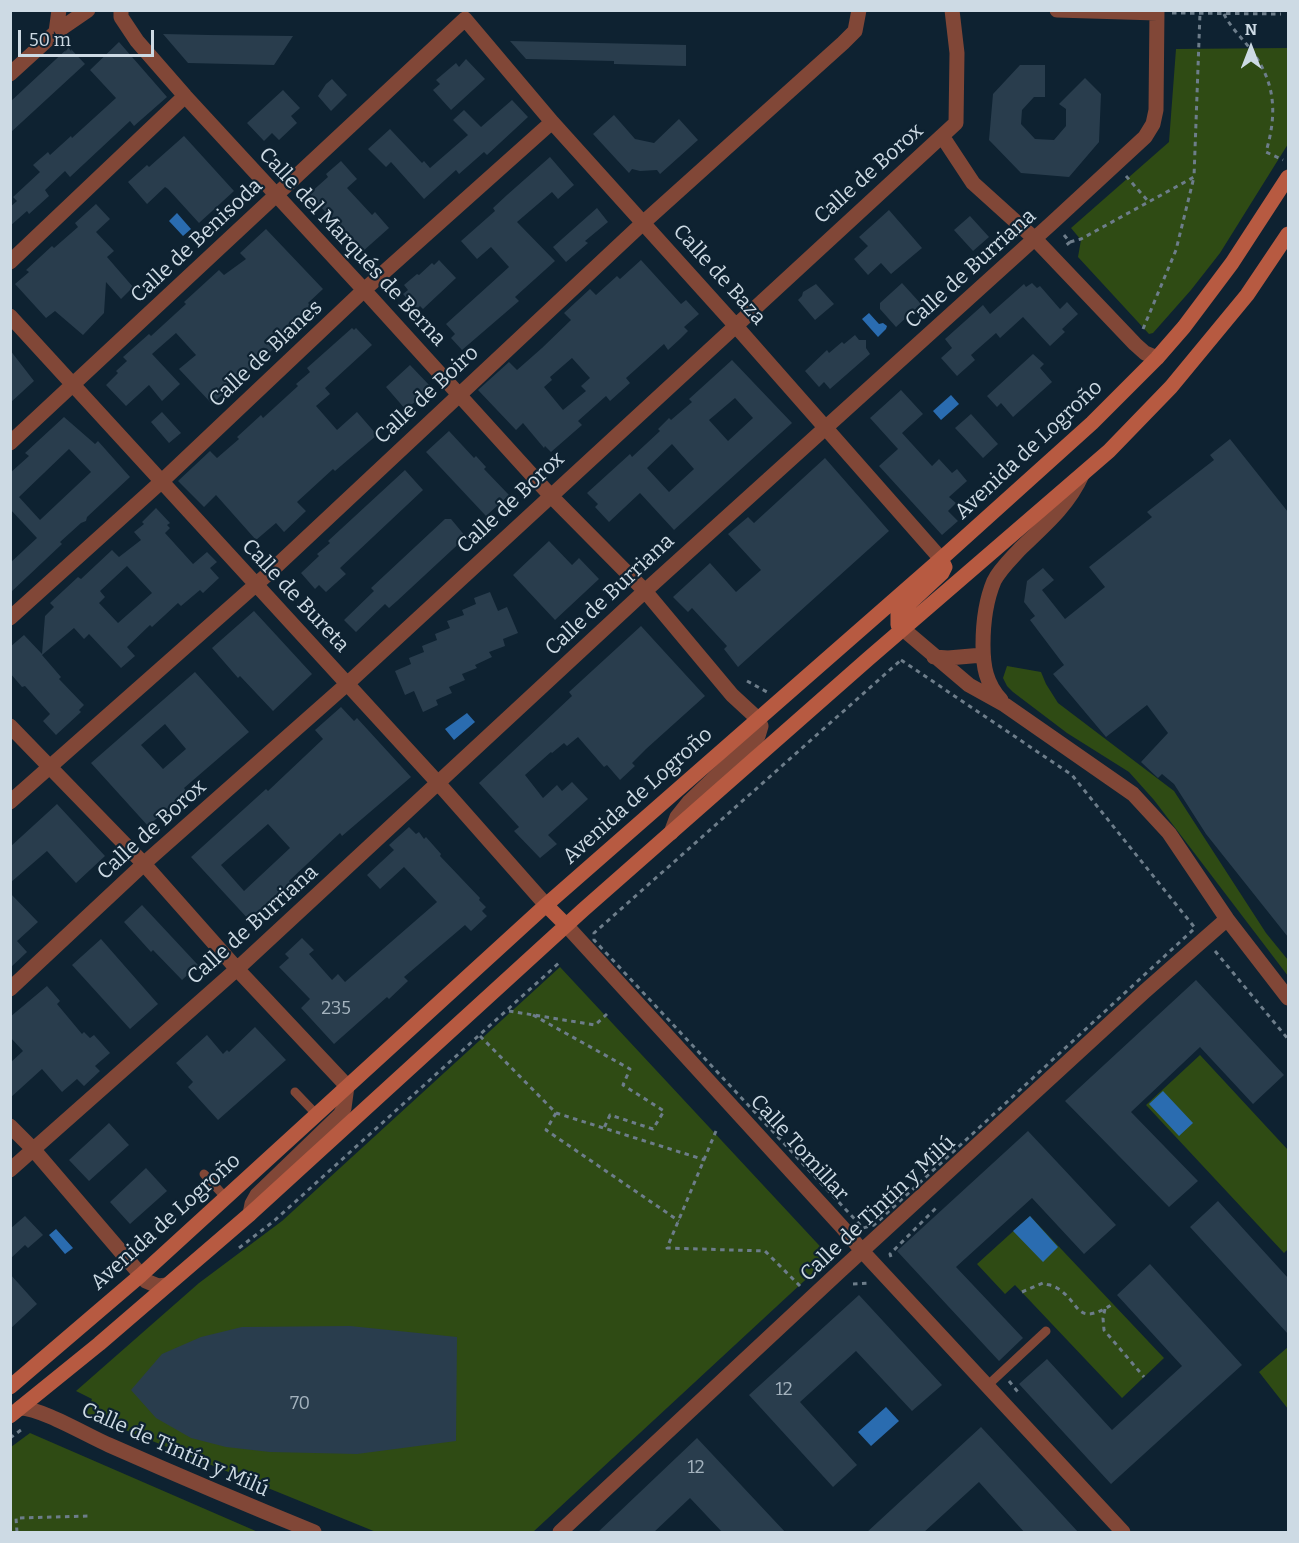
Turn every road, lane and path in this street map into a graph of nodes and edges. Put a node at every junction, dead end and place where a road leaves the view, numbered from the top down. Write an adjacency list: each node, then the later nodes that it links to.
1 (59, 10): 12 (street)
2 (88, 10): 12 (street)
3 (121, 10): 14 (street, Calle del Marqués de Berna)
4 (859, 10): 23 (street, Calle de Boiro)
5 (952, 10): 16 (street, Calle de Borox)
6 (1057, 10): 7 (street)
7 (1157, 12): 8 (path); 18 (street, Calle de Burriana)
8 (1200, 14): 9 (path); 19 (path)
9 (1224, 14): 10 (path); 17 (path)
10 (1281, 14)
11 (465, 15): 15 (street, Calle de Baza); 21 (street, Calle de Benisoda)
12 (56, 32): 13 (street)
13 (10, 74)
14 (185, 96): 21 (street, Calle del Marqués de Berna); 29 (street)
15 (552, 122): 23 (street, Calle de Baza); 30 (street, Calle de Blanes)
16 (942, 136): 26 (street); 32 (street, Calle de Borox)
17 (1282, 160)
18 (1116, 165): 22 (path); 26 (street, Calle de Burriana)
19 (1194, 177): 22 (path); 33 (path)
20 (1288, 177): 34 (main road, Avenida de Logroño)
21 (276, 196): 30 (street, Calle del Marqués de Berna); 35 (street, Calle de Benisoda)
22 (1149, 201): 27 (path)
23 (644, 222): 32 (street, Calle de Baza); 36 (street, Calle de Boiro)
24 (1061, 231): 27 (path)
25 (1288, 234): 39 (main road, Avenida de Logroño)
26 (1035, 239): 34 (street); 37 (street, Calle de Burriana)
27 (1070, 242): 28 (path)
28 (1062, 250)
29 (10, 262)
30 (364, 290): 36 (street, Calle del Marqués de Berna); 40 (street, Calle de Blanes)
31 (10, 316): 35 (street, Calle de Bureta)
32 (735, 325): 37 (street, Calle de Baza); 41 (street, Calle de Borox)
33 (1143, 334)
34 (1157, 358): 42 (main road, Avenida de Logroño)
35 (74, 386): 38 (street, Calle de Benisoda); 40 (street, Calle de Bureta)
36 (459, 394): 41 (street, Calle del Marqués de Berna); 43 (street, Calle de Boiro)
37 (826, 428): 42 (street, Calle de Baza); 44 (street, Calle de Burriana)
38 (10, 443)
39 (1082, 476): 46 (main road, Avenida de Logroño); 47 (street, Avenida de Logroño)
40 (161, 482): 43 (street, Calle de Bureta); 45 (street, Calle de Blanes)
41 (550, 495): 44 (street, Calle del Marqués de Berna); 49 (street, Calle de Borox)
42 (941, 560): 46 (main road); 51 (main road, Avenida de Logroño)
43 (255, 584): 49 (street, Calle de Bureta); 53 (street, Calle de Boiro)
44 (645, 591): 51 (street, Calle del Marqués de Berna); 54 (street, Calle de Burriana)
45 (10, 618)
46 (903, 629): 48 (street); 56 (main road, Avenida de Logroño)
47 (983, 655): 48 (street); 50 (street, Avenida de Logroño)
48 (934, 657): 50 (street)
49 (347, 684): 54 (street, Calle de Bureta); 57 (street, Calle de Borox)
50 (1005, 705): 59 (street)
51 (758, 718): 56 (street, Avenida de Logroño); 58 (main road, Avenida de Logroño)
52 (10, 726): 53 (street)
53 (50, 766): 55 (street, Calle de Boiro); 57 (street)
54 (439, 784): 58 (street, Calle de Bureta); 64 (street, Calle de Burriana)
55 (10, 802)
56 (671, 833): 60 (main road, Avenida de Logroño)
57 (144, 864): 64 (street); 65 (street, Calle de Borox)
58 (546, 905): 60 (main road); 72 (main road, Avenida de Logroño)
59 (1227, 919): 66 (street); 89 (street, Calle de Tintín y Milú)
60 (566, 925): 85 (main road, Avenida de Logroño); 89 (street, Calle Tomillar)
61 (594, 933): 61 (path)
62 (1214, 949): 71 (path)
63 (560, 962): 67 (path)
64 (237, 969): 72 (street); 79 (street, Calle de Burriana)
65 (10, 989)
66 (1288, 998)
67 (508, 1011): 69 (path); 70 (path)
68 (607, 1014): 69 (path)
69 (533, 1015): 77 (path)
70 (480, 1036): 74 (path); 88 (path)
71 (1288, 1039)
72 (347, 1086): 75 (main road, Avenida de Logroño); 85 (street, Avenida de Logroño)
73 (295, 1092): 75 (lane)
74 (556, 1113): 77 (path); 86 (path)
75 (317, 1115): 83 (main road, Avenida de Logroño)
76 (10, 1126): 79 (street)
77 (603, 1128): 80 (path)
78 (716, 1131): 80 (path)
79 (33, 1149): 81 (street, Calle de Burriana); 90 (street)
80 (705, 1160): 86 (path)
81 (10, 1170)
82 (204, 1174): 83 (lane)
83 (226, 1198): 90 (main road, Avenida de Logroño)
84 (943, 1201): 87 (path)
85 (250, 1214): 93 (main road, Avenida de Logroño)
86 (679, 1221): 94 (path)
87 (894, 1250)
88 (235, 1251)
89 (862, 1252): 100 (street, Calle Tomillar); 106 (street, Calle de Tintín y Milú)
90 (141, 1275): 93 (street); 101 (main road, Avenida de Logroño)
91 (871, 1283): 92 (path)
92 (853, 1284)
93 (167, 1286): 102 (main road, Avenida de Logroño)
94 (801, 1287)
95 (1022, 1292): 97 (path)
96 (1113, 1304): 97 (path)
97 (1105, 1309): 99 (path)
98 (1046, 1331): 100 (lane)
99 (1144, 1377)
100 (988, 1385): 107 (street, Calle Tomillar)
101 (10, 1387)
102 (15, 1412): 105 (street, Calle de Tintín y Milú)
103 (89, 1516): 104 (path)
104 (17, 1533)
105 (314, 1533)
106 (560, 1533)
107 (1123, 1533)

